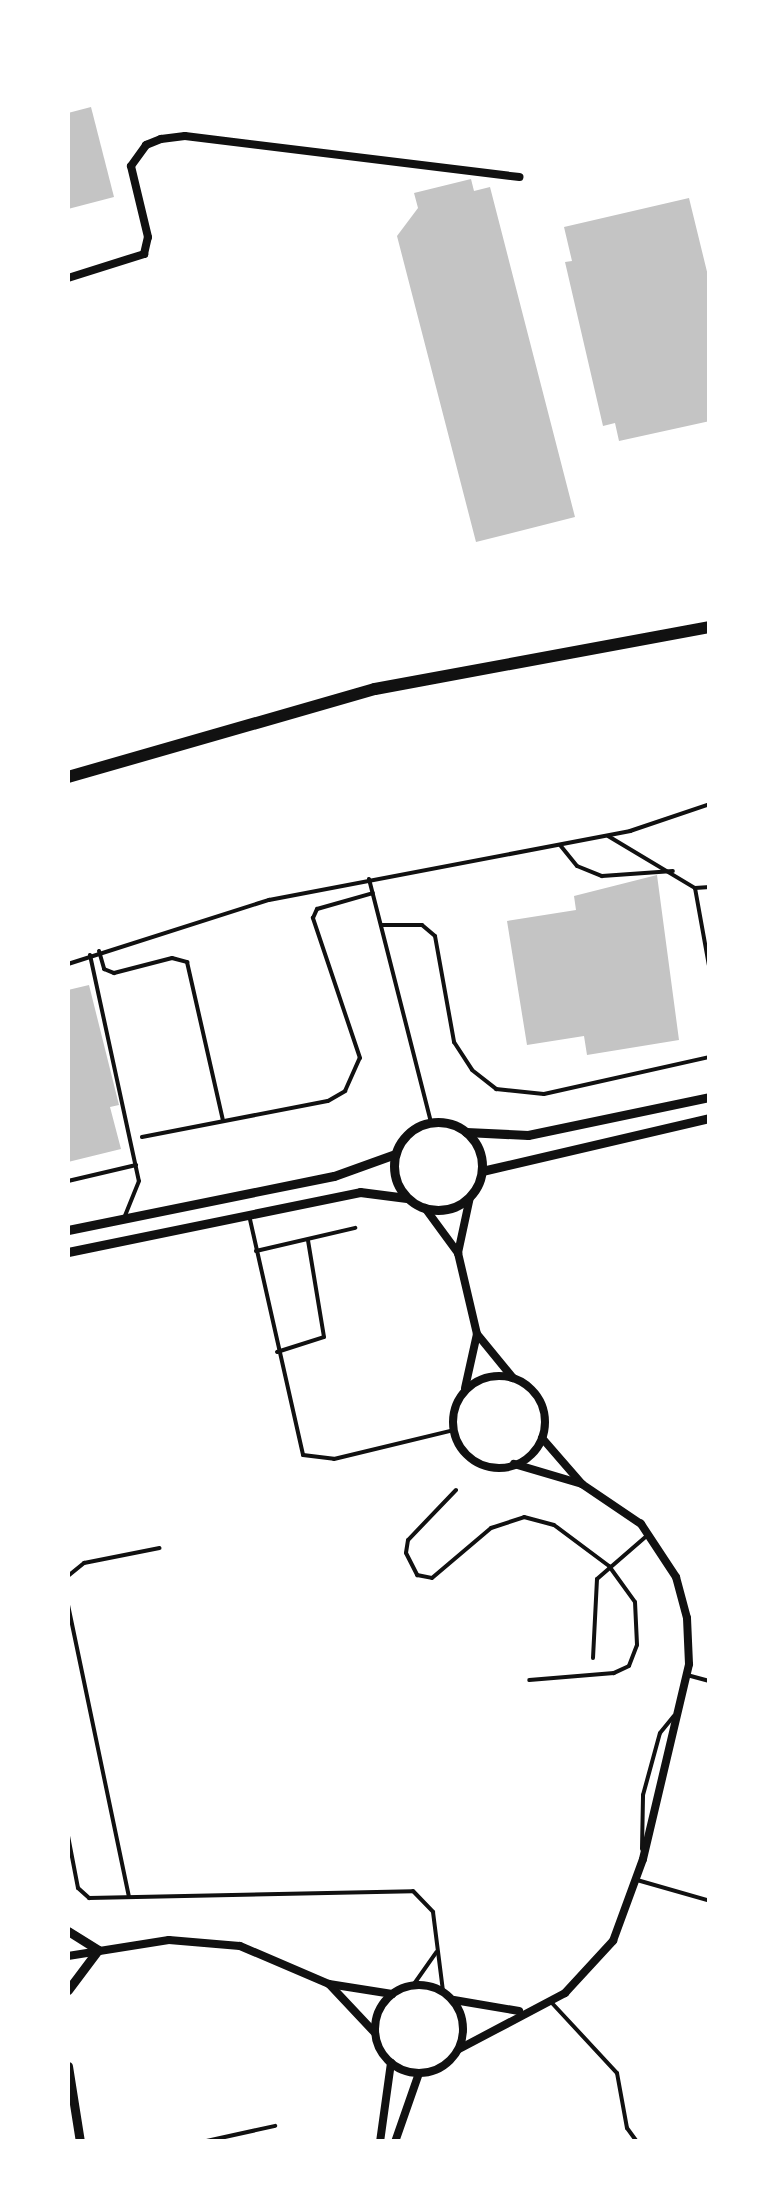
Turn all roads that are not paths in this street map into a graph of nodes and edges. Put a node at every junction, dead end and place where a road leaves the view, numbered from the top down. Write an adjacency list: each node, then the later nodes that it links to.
1 (520, 177): 2 (street)
2 (68, 278)
3 (710, 628): 4 (highway)
4 (68, 778)
5 (710, 804): 6 (lane)
6 (606, 836): 7 (lane); 8 (lane)
7 (559, 844): 8 (lane); 9 (lane)
8 (673, 871): 11 (lane)
9 (369, 879): 12 (lane); 14 (lane)
10 (710, 886): 11 (lane)
11 (695, 888): 17 (lane)
12 (373, 894): 13 (lane); 21 (lane)
13 (382, 925): 18 (lane); 22 (lane)
14 (99, 951): 15 (lane); 21 (lane)
15 (90, 954): 16 (lane); 26 (lane)
16 (68, 964)
17 (710, 970)
18 (710, 1057)
19 (710, 1097): 23 (street)
20 (710, 1118): 27 (street)
21 (223, 1121): 24 (lane)
22 (431, 1122): 23 (street); 25 (street)
23 (466, 1132): 27 (street)
24 (142, 1137)
25 (395, 1154): 30 (street); 33 (street)
26 (136, 1165): 28 (lane); 33 (lane)
27 (482, 1171): 29 (street)
28 (68, 1181)
29 (470, 1196): 31 (street); 39 (street)
30 (407, 1198): 31 (street); 32 (street)
31 (425, 1208): 39 (street)
32 (249, 1215): 37 (lane); 38 (street)
33 (122, 1219): 35 (street)
34 (354, 1228): 36 (lane)
35 (68, 1230)
36 (308, 1240): 37 (lane); 41 (lane)
37 (256, 1251): 41 (lane)
38 (68, 1252)
39 (458, 1253): 40 (street)
40 (477, 1334): 42 (street); 43 (street)
41 (277, 1352): 44 (lane)
42 (514, 1378): 43 (street); 45 (street)
43 (464, 1392): 44 (street)
44 (454, 1430): 46 (street)
45 (542, 1438): 46 (street); 47 (street)
46 (514, 1464): 47 (street)
47 (582, 1484): 49 (street)
48 (456, 1490): 51 (lane)
49 (649, 1534): 51 (lane); 55 (street)
50 (160, 1548): 52 (lane)
51 (609, 1566): 54 (lane); 56 (lane)
52 (68, 1576)
53 (68, 1605): 62 (lane)
54 (593, 1658)
55 (688, 1675): 57 (lane); 58 (street)
56 (529, 1680)
57 (710, 1681)
58 (680, 1711): 60 (street); 60 (lane)
59 (68, 1836): 62 (lane)
60 (643, 1858): 61 (street)
61 (637, 1880): 63 (lane); 74 (street)
62 (130, 1896): 66 (lane)
63 (710, 1901)
64 (68, 1932): 65 (street)
65 (98, 1950): 67 (street); 68 (street); 70 (street)
66 (436, 1952): 69 (lane); 71 (lane)
67 (68, 1956)
68 (329, 1984): 72 (street); 76 (street)
69 (414, 1984): 71 (street); 72 (street)
70 (68, 1990)
71 (443, 1991): 73 (street)
72 (392, 1994): 76 (street)
73 (453, 2000): 75 (street); 77 (street)
74 (551, 2002): 75 (street); 89 (lane)
75 (523, 2011): 77 (street)
76 (375, 2033): 78 (street)
77 (459, 2049): 80 (street)
78 (391, 2063): 80 (street); 85 (street)
79 (68, 2066): 83 (street)
80 (419, 2073): 86 (street)
81 (275, 2126): 82 (lane)
82 (221, 2140): 84 (lane)
83 (80, 2142)
84 (202, 2142)
85 (380, 2142)
86 (395, 2142)
87 (436, 2142): 88 (lane)
88 (460, 2142)
89 (637, 2142)

